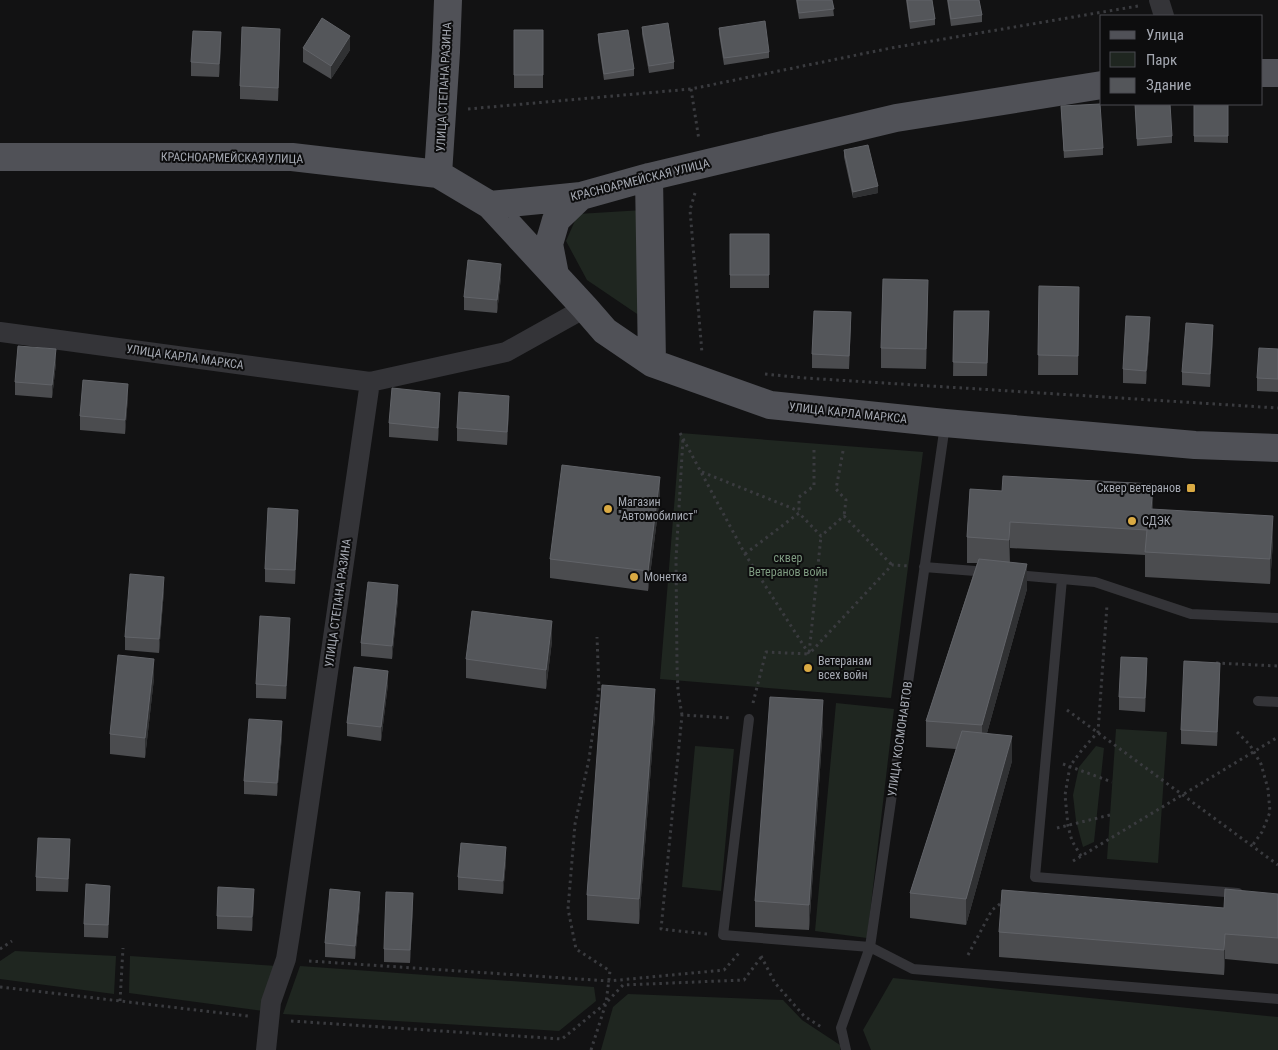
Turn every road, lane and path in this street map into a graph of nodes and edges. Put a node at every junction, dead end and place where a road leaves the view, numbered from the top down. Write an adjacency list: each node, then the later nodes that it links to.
1 (448, 0): 9 (main road, УЛИЦА СТЕПАНА РАЗИНА)
2 (1161, 6): 4 (path)
3 (1100, 15): 8 (path)
4 (1103, 15)
5 (1263, 73): 6 (main road)
6 (1278, 73)
7 (1100, 85): 11 (main road, КРАСНОАРМЕЙСКАЯ УЛИЦА)
8 (691, 89): 9 (path); 11 (path)
9 (442, 112): 12 (main road, УЛИЦА СТЕПАНА РАЗИНА)
10 (0, 158): 12 (main road, КРАСНОАРМЕЙСКАЯ УЛИЦА)
11 (703, 164): 13 (main road, КРАСНОАРМЕЙСКАЯ УЛИЦА); 19 (path)
12 (438, 174): 15 (main road, КРАСНОАРМЕЙСКАЯ УЛИЦА)
13 (649, 177): 14 (main road, КРАСНОАРМЕЙСКАЯ УЛИЦА); 20 (main road)
14 (581, 196): 15 (main road, КРАСНОАРМЕЙСКАЯ УЛИЦА); 16 (main road)
15 (490, 205): 16 (main road, УЛИЦА КАРЛА МАРКСА)
16 (555, 275): 17 (main road, УЛИЦА КАРЛА МАРКСА)
17 (586, 308): 20 (main road, УЛИЦА КАРЛА МАРКСА); 22 (street)
18 (0, 332): 22 (street, УЛИЦА КАРЛА МАРКСА)
19 (702, 357)
20 (652, 363): 24 (main road, УЛИЦА КАРЛА МАРКСА)
21 (756, 373): 23 (path)
22 (370, 382): 73 (street, УЛИЦА СТЕПАНА РАЗИНА)
23 (1278, 408)
24 (945, 423): 28 (main road, УЛИЦА КАРЛА МАРКСА); 36 (lane, УЛИЦА КОСМОНАВТОВ)
25 (680, 433): 26 (path)
26 (683, 438): 30 (path); 47 (path)
27 (814, 448): 31 (path)
28 (1278, 448)
29 (843, 451): 32 (path)
30 (701, 472): 31 (path); 34 (path)
31 (799, 512): 33 (path); 34 (path)
32 (844, 516): 33 (path); 35 (path)
33 (821, 536): 41 (path)
34 (745, 554): 41 (path)
35 (892, 565): 36 (path); 41 (path)
36 (924, 567): 37 (lane); 69 (lane, УЛИЦА КОСМОНАВТОВ)
37 (1062, 579): 38 (lane); 44 (lane)
38 (1109, 587): 39 (lane); 49 (path)
39 (1278, 618)
40 (597, 637): 75 (path)
41 (809, 654): 48 (path)
42 (1215, 663): 43 (path)
43 (1278, 666)
44 (1051, 698): 49 (path); 53 (lane)
45 (1258, 701): 46 (lane)
46 (1278, 702)
47 (682, 715): 48 (path); 65 (path)
48 (748, 720): 65 (lane)
49 (1098, 732): 54 (path); 56 (path)
50 (1237, 732): 52 (path)
51 (1278, 738): 52 (path)
52 (1254, 751): 56 (path); 60 (path)
53 (1045, 758): 54 (path); 59 (lane)
54 (1070, 766): 55 (path); 58 (path)
55 (1112, 782)
56 (1183, 795): 60 (path); 61 (path)
57 (1110, 815): 58 (path)
58 (1068, 826): 59 (path); 61 (path)
59 (1039, 833): 63 (lane)
60 (1252, 846): 62 (path)
61 (1081, 856): 63 (path)
62 (1278, 865)
63 (1035, 877): 64 (lane); 74 (path)
64 (1249, 894)
65 (722, 935): 66 (lane)
66 (753, 938): 67 (lane); 72 (path); 75 (path)
67 (775, 939): 69 (lane); 72 (path)
68 (12, 941): 71 (path)
69 (870, 947): 74 (lane); 81 (lane, УЛИЦА КОСМОНАВТОВ)
70 (123, 948): 78 (path)
71 (0, 949)
72 (762, 957): 79 (path); 81 (path)
73 (286, 959): 75 (path); 80 (street, УЛИЦА СТЕПАНА РАЗИНА)
74 (958, 973): 77 (lane)
75 (609, 980): 79 (path)
76 (0, 987): 78 (path)
77 (1278, 999)
78 (120, 1001): 80 (path)
79 (606, 1003): 80 (path); 83 (path)
80 (269, 1019): 82 (street, УЛИЦА СТЕПАНА РАЗИНА)
81 (845, 1045)
82 (266, 1050)
83 (591, 1050)

